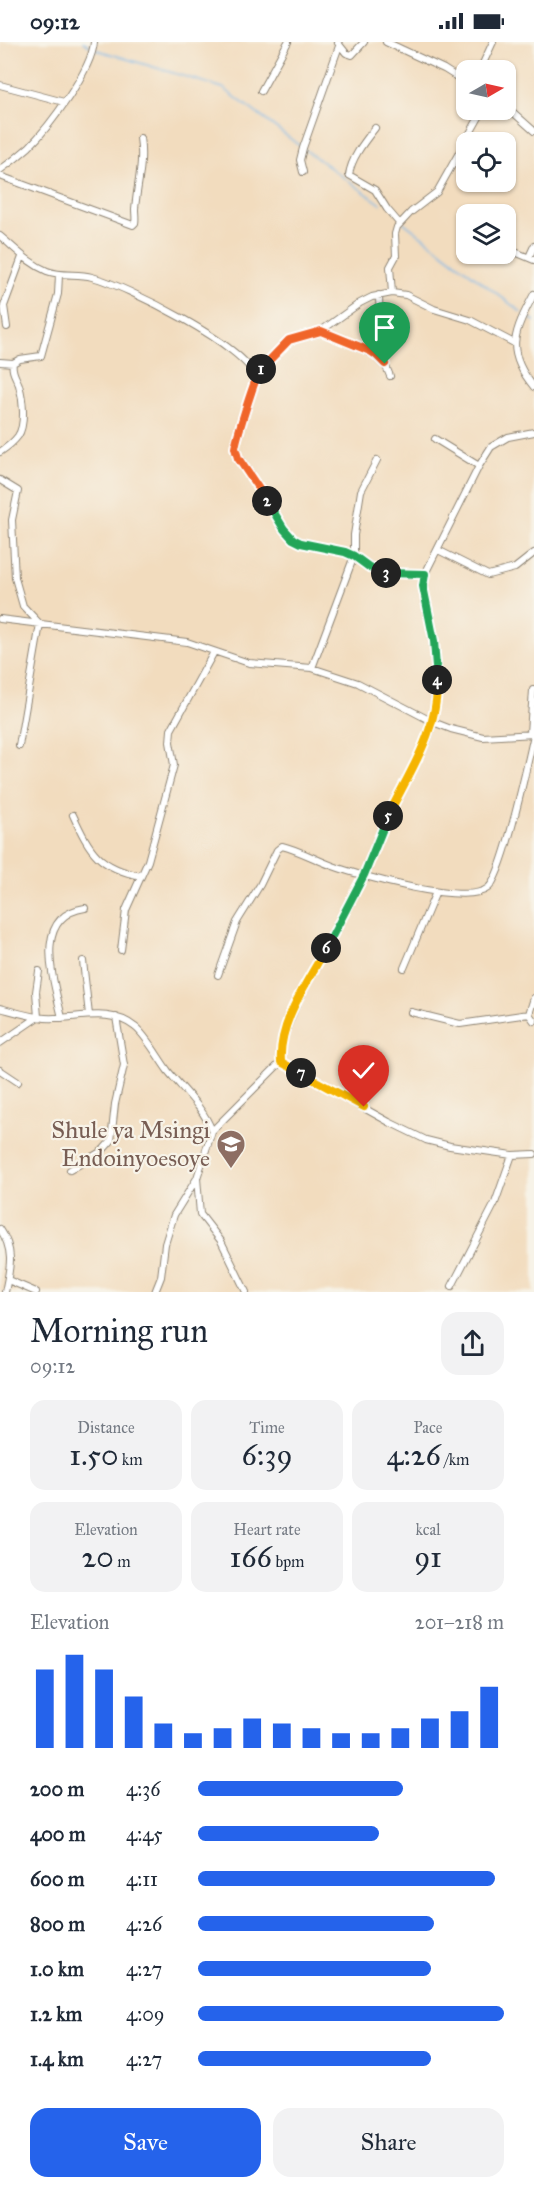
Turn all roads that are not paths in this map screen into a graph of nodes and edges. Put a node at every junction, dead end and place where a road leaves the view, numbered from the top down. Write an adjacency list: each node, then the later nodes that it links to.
1 (288, 42): 10 (street)
2 (364, 42): 6 (street)
3 (386, 42): 8 (street)
4 (493, 42): 7 (street)
5 (94, 43): 11 (street)
6 (338, 44): 18 (street)
7 (485, 60)
8 (456, 77)
9 (0, 85): 11 (street)
10 (261, 91)
11 (64, 102): 17 (street)
12 (516, 115): 15 (street)
13 (478, 120): 20 (street)
14 (375, 128): 20 (street)
15 (534, 131)
16 (140, 138): 19 (street)
17 (0, 170)
18 (303, 172)
19 (0, 176)
20 (399, 223): 27 (street)
21 (0, 236): 24 (street)
22 (534, 246): 25 (street)
23 (516, 254): 25 (street)
24 (22, 257): 26 (street); 30 (street)
25 (531, 259)
26 (59, 276): 35 (street); 36 (street)
27 (392, 292): 29 (street); 32 (street)
28 (534, 294): 32 (street)
29 (379, 295): 31 (street); 33 (street)
30 (7, 327)
31 (321, 331): 33 (street); 36 (street)
32 (514, 343): 38 (street)
33 (376, 355): 37 (street)
34 (0, 362): 35 (street)
35 (13, 363): 41 (street)
36 (256, 375): 47 (street)
37 (390, 376)
38 (534, 387)
39 (534, 432): 43 (street)
40 (435, 439): 43 (street)
41 (0, 452)
42 (377, 460): 47 (street)
43 (479, 466): 45 (street)
44 (0, 480): 50 (street)
45 (438, 550): 46 (street); 48 (street)
46 (534, 553)
47 (354, 556): 48 (street); 52 (street)
48 (425, 574): 54 (street)
49 (0, 620): 50 (street)
50 (40, 624): 51 (street); 56 (street)
51 (214, 652): 52 (street); 59 (street)
52 (312, 668): 54 (street)
53 (533, 690): 55 (street)
54 (433, 722): 55 (street); 58 (street)
55 (533, 734): 60 (street)
56 (18, 747)
57 (73, 815): 59 (street)
58 (364, 875): 60 (street); 66 (street); 77 (street)
59 (141, 876): 62 (street)
60 (436, 892): 64 (street)
61 (86, 908): 74 (street)
62 (121, 950)
63 (83, 961): 71 (street)
64 (404, 968)
65 (39, 971): 72 (street)
66 (218, 975)
67 (534, 998): 70 (street)
68 (0, 1008): 72 (street)
69 (411, 1012): 70 (street)
70 (530, 1014): 75 (street)
71 (89, 1015): 73 (street); 74 (street)
72 (38, 1017): 74 (street); 76 (street)
73 (116, 1017): 80 (street); 83 (street)
74 (62, 1018)
75 (534, 1020)
76 (0, 1043)
77 (281, 1062): 80 (street); 82 (street)
78 (0, 1070): 79 (street)
79 (18, 1082)
80 (212, 1131): 84 (street)
81 (534, 1154): 82 (street)
82 (512, 1155): 87 (street)
83 (70, 1170)
84 (197, 1178): 90 (street); 91 (street)
85 (0, 1229): 86 (street)
86 (5, 1282): 88 (street); 89 (street)
87 (452, 1286)
88 (5, 1292)
89 (36, 1292)
90 (155, 1292)
91 (246, 1292)

